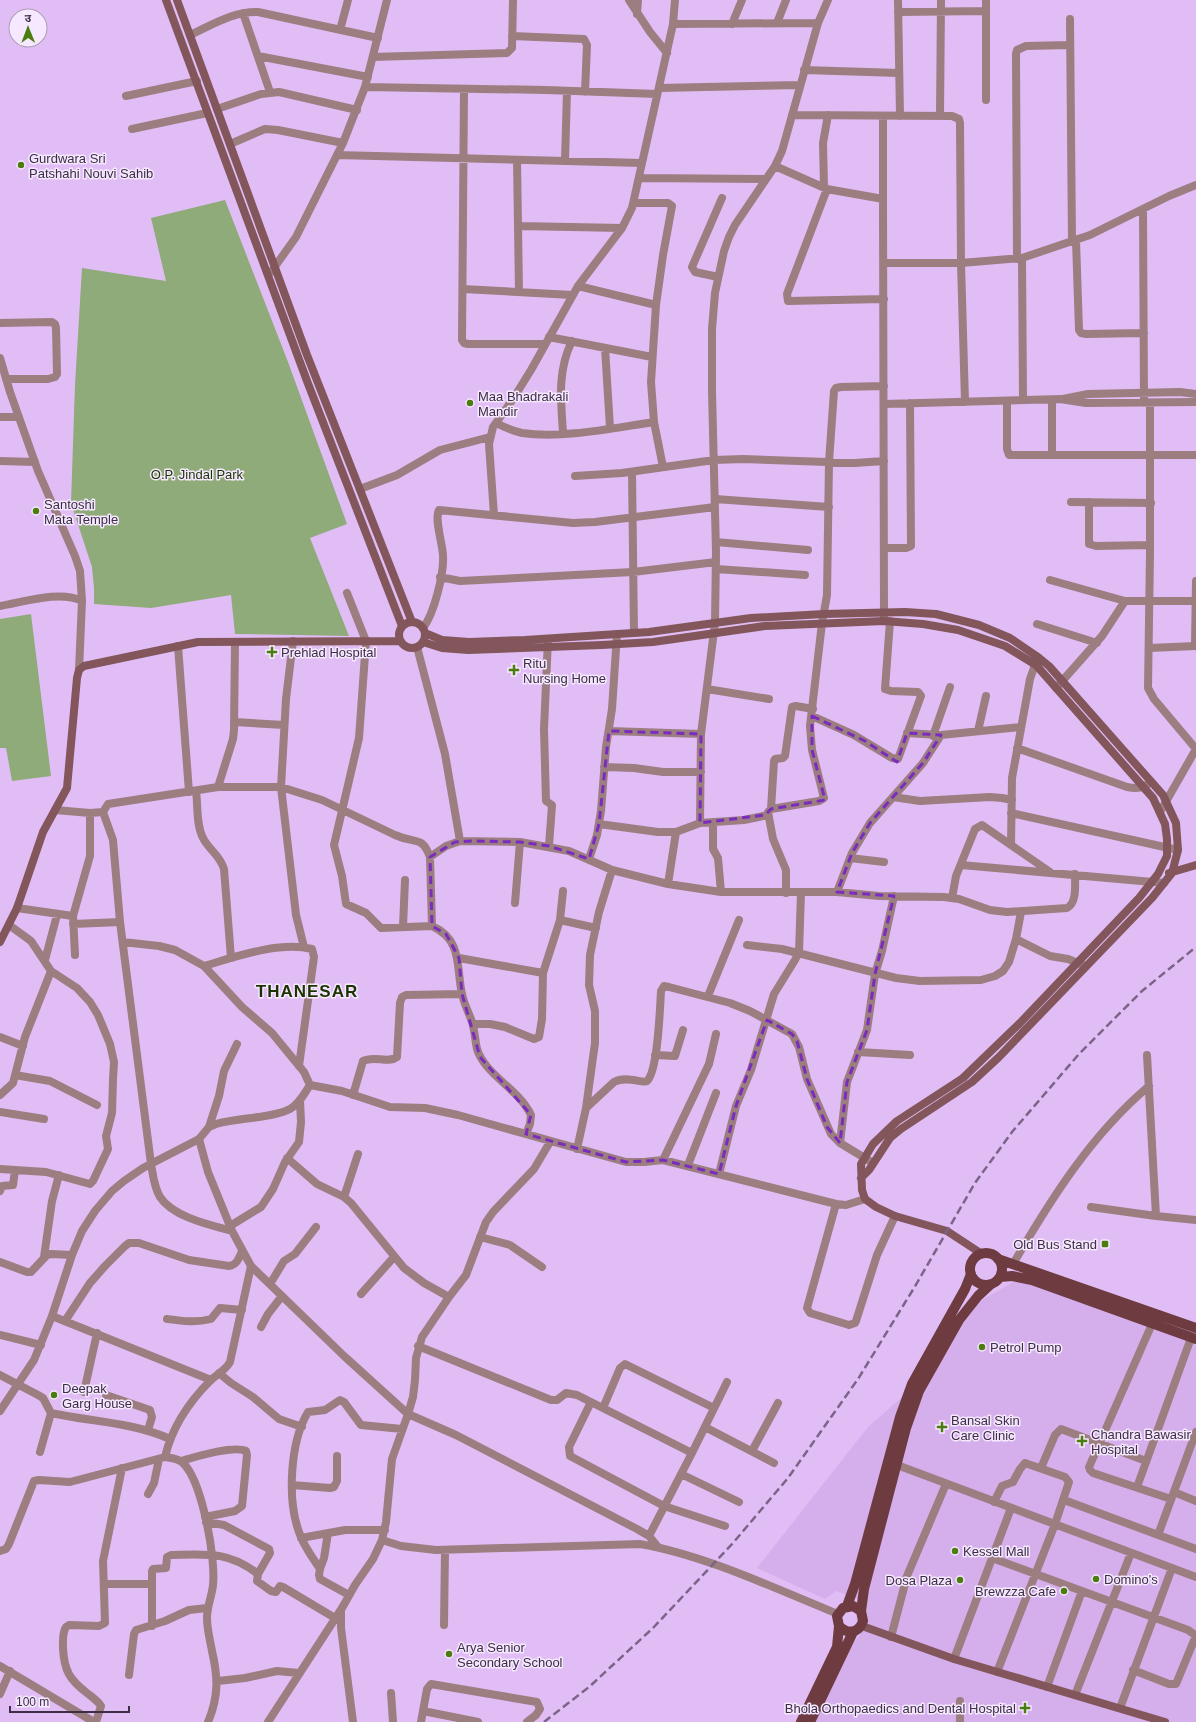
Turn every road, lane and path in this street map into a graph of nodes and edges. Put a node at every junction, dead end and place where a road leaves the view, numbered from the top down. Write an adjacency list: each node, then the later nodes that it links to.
1 (166, 0): 36 (street)
2 (177, 0): 26 (street)
3 (348, 0): 25 (street)
4 (387, 0): 28 (street)
5 (513, 0): 27 (street)
6 (629, 0): 19 (street)
7 (638, 0): 19 (street)
8 (675, 0): 23 (street)
9 (742, 0): 24 (street)
10 (786, 0): 21 (street)
11 (828, 0): 22 (street)
12 (898, 0): 17 (street)
13 (940, 0): 15 (street)
14 (986, 0): 16 (street)
15 (940, 11): 16 (street); 17 (street); 53 (street)
16 (986, 11): 45 (street)
17 (898, 12): 34 (street)
18 (243, 13): 25 (street); 26 (street); 31 (street)
19 (638, 14): 30 (street)
20 (1070, 19): 29 (street)
21 (777, 23): 22 (street); 24 (street)
22 (818, 23): 33 (street)
23 (673, 24): 24 (street); 30 (street)
24 (732, 24)
25 (340, 30): 28 (street)
26 (190, 35): 46 (street)
27 (512, 36): 32 (street); 43 (street)
28 (378, 38): 32 (street)
29 (1070, 45): 73 (street); 74 (street)
30 (667, 53): 41 (street)
31 (258, 56): 35 (street); 42 (street)
32 (373, 57): 35 (street)
33 (804, 70): 34 (street); 37 (street)
34 (899, 73): 52 (street)
35 (368, 77): 38 (street)
36 (197, 81): 44 (street); 48 (street)
37 (800, 85): 41 (street); 49 (street)
38 (365, 88): 39 (street); 47 (street)
39 (464, 89): 40 (street); 58 (street)
40 (566, 91): 43 (street); 60 (street)
41 (658, 91): 43 (street); 61 (street)
42 (270, 92): 46 (street); 47 (street)
43 (585, 92)
44 (126, 96)
45 (986, 100)
46 (217, 109): 56 (street)
47 (357, 110): 55 (street)
48 (207, 113): 54 (street); 78 (street)
49 (792, 115): 50 (street); 62 (street)
50 (828, 115): 51 (street); 66 (street)
51 (883, 116): 52 (street); 68 (street)
52 (900, 116): 53 (street)
53 (940, 116): 76 (street)
54 (132, 129)
55 (343, 143): 56 (street); 57 (street)
56 (230, 144): 77 (street)
57 (338, 155): 58 (street); 77 (street)
58 (463, 158): 59 (street); 81 (street)
59 (517, 160): 60 (street); 71 (street)
60 (565, 161): 61 (street)
61 (642, 163): 63 (street)
62 (775, 166): 64 (street); 66 (street)
63 (639, 178): 64 (street); 69 (street)
64 (766, 179): 79 (street)
65 (1196, 185): 70 (street)
66 (826, 188): 68 (street); 84 (street)
67 (722, 198): 79 (street)
68 (883, 199): 75 (street)
69 (634, 203): 72 (street); 85 (street)
70 (1143, 209): 73 (street); 87 (street)
71 (518, 226): 72 (street); 82 (street)
72 (622, 228): 80 (street)
73 (1074, 241): 74 (street); 87 (street)
74 (1020, 259): 76 (street); 98 (street)
75 (884, 263): 76 (street); 84 (street)
76 (961, 263): 100 (street)
77 (276, 266): 78 (street); 123 (street)
78 (268, 275): 153 (street)
79 (718, 277): 115 (street)
80 (578, 286): 83 (street); 85 (street)
81 (463, 289): 82 (street); 88 (street)
82 (519, 292): 83 (street)
83 (572, 295): 88 (street)
84 (884, 299): 94 (street)
85 (656, 305): 91 (street)
86 (0, 322): 93 (street)
87 (1144, 333): 95 (street)
88 (547, 340): 89 (street); 108 (street)
89 (572, 341): 90 (street); 110 (street)
90 (605, 348): 91 (street); 109 (street)
91 (652, 357): 107 (street)
92 (0, 358): 93 (street)
93 (6, 379): 106 (street)
94 (884, 386): 104 (street); 119 (street)
95 (1144, 392): 96 (street); 97 (street); 103 (street)
96 (1196, 394)
97 (1056, 399): 98 (street); 103 (street); 112 (street)
98 (1023, 400): 99 (street)
99 (1007, 401): 100 (street); 112 (street)
100 (965, 402): 102 (street)
101 (1196, 402): 103 (street)
102 (910, 403): 104 (street); 133 (street)
103 (1147, 403): 113 (street)
104 (884, 404): 117 (street)
105 (0, 417): 106 (street)
106 (19, 417): 118 (street)
107 (654, 422): 109 (street); 120 (street)
108 (496, 423): 110 (street); 111 (street)
109 (610, 428): 110 (street)
110 (563, 433)
111 (490, 437): 123 (street); 129 (street)
112 (1052, 455): 113 (street)
113 (1151, 455): 114 (street); 127 (street)
114 (1196, 455)
115 (714, 460): 119 (street); 120 (street); 126 (street)
116 (0, 461): 118 (street)
117 (884, 461): 119 (street); 133 (street)
118 (35, 462): 142 (street)
119 (830, 462): 128 (street)
120 (663, 467): 121 (street)
121 (632, 472): 122 (street); 130 (street)
122 (575, 476)
123 (360, 489): 149 (street)
124 (1071, 502): 125 (street)
125 (1089, 502): 127 (street); 132 (street)
126 (715, 503): 128 (street); 130 (street); 131 (street)
127 (1151, 503): 132 (street)
128 (829, 507): 147 (street)
129 (494, 515): 130 (street); 138 (street)
130 (632, 518): 136 (street)
131 (716, 542): 134 (street); 135 (street)
132 (1150, 545): 144 (street)
133 (884, 548): 148 (street)
134 (808, 550)
135 (716, 565): 136 (street); 137 (street); 150 (street)
136 (633, 572): 138 (street); 155 (street)
137 (805, 575)
138 (440, 577): 154 (street)
139 (1050, 580): 143 (street)
140 (1196, 581): 145 (street)
141 (347, 593): 159 (street)
142 (82, 601): 146 (street); 170 (street)
143 (1124, 601): 144 (street); 163 (street)
144 (1149, 601): 145 (street); 168 (street)
145 (1196, 601): 167 (street)
146 (0, 606)
147 (824, 614): 148 (street); 150 (street); 151 (street)
148 (886, 618): 151 (street); 169 (street); 182 (street)
149 (412, 622): 153 (street); 154 (street)
150 (715, 623): 155 (street); 156 (street)
151 (822, 623): 156 (street); 176 (street)
152 (1037, 624): 163 (street)
153 (402, 626): 160 (street)
154 (424, 630): 162 (street); 165 (street)
155 (634, 633): 157 (street)
156 (714, 633): 164 (street); 173 (street)
157 (617, 634): 162 (street); 164 (street)
158 (293, 641): 159 (street); 161 (street); 178 (street)
159 (366, 641): 160 (street); 198 (street)
160 (400, 641): 165 (street)
161 (235, 642): 166 (street); 177 (street)
162 (548, 643): 164 (street); 165 (street); 211 (street)
163 (1097, 643): 171 (street)
164 (616, 644): 180 (street)
165 (420, 645): 208 (street)
166 (178, 646): 170 (street); 193 (street)
167 (1196, 646): 168 (street)
168 (1149, 648): 186 (street)
169 (1036, 660): 171 (street); 179 (street)
170 (79, 670): 197 (street)
171 (1059, 684): 189 (street); 192 (street)
172 (950, 687): 184 (street)
173 (707, 689): 175 (street); 183 (street)
174 (986, 696): 181 (street)
175 (769, 699)
176 (812, 712): 182 (street); 200 (street); 200 (street)
177 (234, 722): 178 (street); 190 (street)
178 (284, 725): 191 (street)
179 (1021, 727): 181 (street); 185 (street)
180 (609, 731): 183 (street); 187 (street)
181 (978, 731): 184 (street)
182 (907, 733): 184 (street)
183 (701, 734): 188 (street)
184 (937, 735): 194 (street)
185 (1017, 748): 192 (street); 195 (street)
186 (1196, 749): 196 (street)
187 (604, 767): 188 (street); 206 (street)
188 (701, 772): 205 (street)
189 (1151, 782): 192 (street); 196 (street)
190 (218, 787): 191 (street); 193 (street)
191 (280, 788): 198 (street); 252 (street)
192 (1144, 788): 201 (street)
193 (192, 791): 199 (street); 255 (street)
194 (893, 797): 195 (street); 215 (street)
195 (1012, 800): 203 (street)
196 (1167, 802): 201 (street); 213 (street)
197 (56, 810): 202 (street); 237 (street)
198 (343, 810): 214 (street); 246 (street)
199 (103, 812): 202 (street); 243 (street)
200 (769, 812): 204 (street); 232 (street)
201 (1160, 812): 212 (street)
202 (90, 813): 240 (street)
203 (1011, 813): 210 (street); 212 (street)
204 (713, 822): 205 (street); 230 (street)
205 (700, 823): 207 (street)
206 (600, 824): 207 (street); 216 (street)
207 (676, 832): 228 (street)
208 (460, 841): 209 (street); 214 (street)
209 (520, 842): 211 (street); 236 (street)
210 (1011, 845): 218 (street); 221 (street)
211 (549, 846): 216 (street)
212 (1167, 848): 213 (street); 224 (street)
213 (1178, 850): 222 (street)
214 (430, 857): 245 (street)
215 (850, 858): 217 (street); 231 (street)
216 (589, 859): 220 (street)
217 (884, 862)
218 (961, 865): 221 (street); 235 (street)
219 (1196, 865): 222 (street)
220 (612, 870): 228 (street); 247 (street)
221 (1050, 872): 223 (street)
222 (1172, 873): 224 (street); 227 (street)
223 (1075, 874): 226 (street); 238 (street)
224 (1158, 874): 226 (street)
225 (405, 880): 246 (street)
226 (1151, 882): 227 (street); 258 (street)
227 (1164, 883): 260 (street)
228 (668, 884): 230 (street)
229 (563, 891): 241 (street)
230 (721, 892): 232 (street)
231 (837, 892): 233 (street); 234 (street)
232 (786, 893): 233 (street)
233 (801, 893): 253 (street)
234 (894, 896): 235 (street); 263 (street)
235 (952, 898): 238 (street)
236 (515, 903)
237 (17, 908): 239 (street); 244 (street)
238 (1021, 912): 248 (street)
239 (57, 915): 240 (street); 257 (street)
240 (73, 920): 243 (street); 254 (street)
241 (560, 920): 247 (street); 262 (street)
242 (740, 920): 265 (street)
243 (120, 922): 250 (street)
244 (9, 925): 249 (street); 257 (street)
245 (432, 926): 246 (street); 256 (street)
246 (403, 927)
247 (596, 928): 286 (street)
248 (1016, 939): 258 (street); 263 (street)
249 (0, 942)
250 (122, 942): 259 (street); 300 (street)
251 (747, 945): 253 (street)
252 (304, 947): 255 (street); 277 (street)
253 (799, 952): 263 (street); 266 (street)
254 (75, 955)
255 (231, 958): 259 (street)
256 (458, 958): 262 (street); 264 (street)
257 (45, 960): 261 (street)
258 (1078, 962): 260 (street); 297 (street)
259 (204, 966): 277 (street)
260 (1086, 967): 299 (street)
261 (51, 971): 272 (street); 305 (street)
262 (543, 973): 267 (street)
263 (875, 974): 273 (street)
264 (462, 994): 267 (street); 283 (street)
265 (708, 996): 266 (street); 274 (street)
266 (767, 1020): 293 (street); 304 (street)
267 (473, 1024): 290 (street)
268 (683, 1030): 274 (street)
269 (716, 1034): 298 (street)
270 (0, 1037): 272 (street)
271 (237, 1044): 289 (street)
272 (23, 1046): 278 (street)
273 (858, 1052): 275 (street); 293 (street)
274 (655, 1055): 286 (street)
275 (910, 1055)
276 (1148, 1055): 280 (street)
277 (299, 1066): 279 (street)
278 (15, 1075): 282 (street); 285 (street)
279 (310, 1085): 283 (street); 284 (street)
280 (1149, 1086): 313 (street); 325 (street)
281 (716, 1093): 301 (street)
282 (0, 1095)
283 (353, 1095): 290 (street)
284 (300, 1100): 289 (street); 296 (street)
285 (97, 1105)
286 (586, 1108): 294 (street)
287 (0, 1112): 288 (street)
288 (44, 1119)
289 (209, 1127): 291 (street)
290 (526, 1134): 292 (street)
291 (199, 1139): 300 (street); 316 (street)
292 (550, 1142): 294 (street); 317 (street)
293 (840, 1143): 297 (street)
294 (577, 1149): 298 (street)
295 (358, 1154): 308 (street)
296 (287, 1158): 308 (street); 316 (street)
297 (863, 1158): 299 (street); 306 (street)
298 (663, 1160): 301 (street)
299 (873, 1163): 306 (street)
300 (151, 1164): 316 (street); 320 (street)
301 (688, 1165): 304 (street)
302 (0, 1169): 303 (street)
303 (15, 1170): 305 (street); 307 (street)
304 (719, 1174): 310 (street)
305 (59, 1175): 321 (street)
306 (861, 1178): 309 (street)
307 (0, 1191)
308 (344, 1197): 322 (street)
309 (865, 1199): 310 (street); 312 (street)
310 (836, 1204): 312 (street)
311 (1091, 1207): 313 (street)
312 (895, 1216): 319 (street)
313 (1156, 1216): 314 (street)
314 (1196, 1220)
315 (316, 1227): 330 (street)
316 (231, 1229): 318 (street)
317 (480, 1237): 327 (street); 334 (street)
318 (242, 1251): 326 (street); 338 (street)
319 (982, 1254): 323 (main road); 328 (main road)
320 (72, 1256): 321 (street); 336 (street)
321 (44, 1257): 324 (street)
322 (394, 1257): 332 (street); 334 (street)
323 (998, 1259): 325 (main road); 329 (main road)
324 (0, 1262)
325 (1013, 1264): 343 (main road)
326 (251, 1266): 330 (street); 335 (street)
327 (542, 1267)
328 (971, 1274): 331 (main road); 416 (main road)
329 (1000, 1276): 331 (main road); 339 (main road)
330 (270, 1284): 333 (street)
331 (991, 1284): 375 (main road)
332 (361, 1294)
333 (282, 1296): 340 (street); 359 (street)
334 (449, 1297): 345 (street)
335 (242, 1310): 337 (street); 346 (street)
336 (52, 1316): 338 (street); 344 (street)
337 (167, 1319)
338 (65, 1321): 341 (street)
339 (1152, 1324): 343 (main road); 366 (street)
340 (261, 1328)
341 (97, 1334): 348 (street); 351 (street)
342 (0, 1335): 344 (street)
343 (1194, 1335): 373 (street)
344 (41, 1345): 350 (street)
345 (418, 1346): 353 (street); 359 (street)
346 (219, 1373): 348 (street); 360 (street)
347 (0, 1375): 350 (street)
348 (211, 1380): 365 (street)
349 (727, 1382): 356 (street)
350 (18, 1384): 357 (street); 358 (street)
351 (84, 1392)
352 (106, 1394): 363 (street)
353 (591, 1402): 355 (street); 388 (street)
354 (778, 1403): 367 (street)
355 (603, 1408): 356 (street); 369 (street)
356 (714, 1408): 361 (street)
357 (0, 1410)
358 (51, 1413): 363 (street); 368 (street)
359 (408, 1414): 362 (street); 396 (street)
360 (302, 1427): 362 (street); 380 (street)
361 (705, 1427): 367 (street); 369 (street)
362 (402, 1429): 393 (street)
363 (148, 1430): 365 (street)
364 (1196, 1432): 383 (street)
365 (170, 1439): 371 (street)
366 (1099, 1444): 373 (street); 377 (street); 381 (street)
367 (752, 1451): 374 (street)
368 (40, 1452)
369 (692, 1453): 378 (street)
370 (337, 1456): 380 (street)
371 (162, 1458): 372 (street); 376 (street); 382 (street)
372 (182, 1461): 390 (street); 390 (street)
373 (1146, 1461): 381 (street)
374 (774, 1463)
375 (897, 1465): 379 (street); 419 (main road)
376 (122, 1468): 402 (street); 411 (street)
377 (1041, 1468): 384 (street); 387 (street)
378 (681, 1474): 386 (street); 388 (street)
379 (946, 1484): 387 (street); 427 (street)
380 (292, 1485): 397 (street)
381 (1137, 1487): 383 (street)
382 (148, 1494)
383 (1172, 1495): 385 (street); 395 (street)
384 (1064, 1500): 391 (street); 395 (street)
385 (1196, 1501)
386 (739, 1502)
387 (994, 1502): 389 (street)
388 (664, 1506): 392 (street); 396 (street)
389 (1010, 1508): 391 (street); 405 (street)
390 (206, 1519): 404 (street); 409 (street)
391 (1055, 1524): 403 (street); 408 (street)
392 (725, 1526)
393 (385, 1530): 394 (street); 398 (street)
394 (328, 1533): 397 (street); 407 (street)
395 (1158, 1535): 400 (street)
396 (649, 1536): 399 (street)
397 (301, 1538): 407 (street)
398 (382, 1540): 401 (street); 414 (street)
399 (658, 1547): 401 (street); 420 (street)
400 (1196, 1549)
401 (445, 1550): 423 (street)
402 (0, 1551)
403 (1131, 1553): 406 (street); 415 (street)
404 (212, 1554): 409 (street); 412 (street); 417 (street)
405 (992, 1558): 408 (street); 428 (street)
406 (1172, 1568): 410 (street); 421 (street)
407 (320, 1569): 414 (street)
408 (1035, 1573): 413 (street); 432 (street)
409 (258, 1574): 422 (street)
410 (1196, 1577)
411 (105, 1584): 412 (street); 443 (street)
412 (152, 1584): 424 (street)
413 (1082, 1591): 415 (street); 436 (street)
414 (349, 1595): 418 (street)
415 (1112, 1602): 421 (street); 439 (street)
416 (847, 1606): 419 (main road); 420 (main road)
417 (207, 1608): 424 (street); 435 (street)
418 (342, 1608): 422 (street); 446 (street)
419 (862, 1611): 426 (main road)
420 (838, 1614): 425 (main road)
421 (1153, 1617): 430 (street); 430 (street)
422 (335, 1618): 433 (street)
423 (444, 1625)
424 (152, 1626): 434 (street)
425 (839, 1626): 426 (main road); 451 (main road)
426 (857, 1629): 427 (street); 452 (main road)
427 (892, 1637): 428 (street)
428 (954, 1659): 432 (street)
429 (0, 1666): 431 (street)
430 (1134, 1670): 441 (street)
431 (10, 1671): 438 (street); 443 (street)
432 (996, 1672): 436 (street)
433 (299, 1673): 435 (street); 445 (street)
434 (129, 1675)
435 (218, 1681): 444 (street)
436 (1046, 1687): 439 (street)
437 (391, 1693): 447 (street)
438 (0, 1694)
439 (1075, 1695): 441 (street)
440 (960, 1701): 453 (street)
441 (1120, 1708): 454 (street)
442 (423, 1711): 448 (street); 449 (street); 450 (street)
443 (95, 1722)
444 (208, 1722)
445 (268, 1722)
446 (353, 1722)
447 (393, 1722)
448 (421, 1722)
449 (478, 1722)
450 (527, 1722)
451 (801, 1722)
452 (810, 1722)
453 (960, 1722)
454 (1165, 1722)

